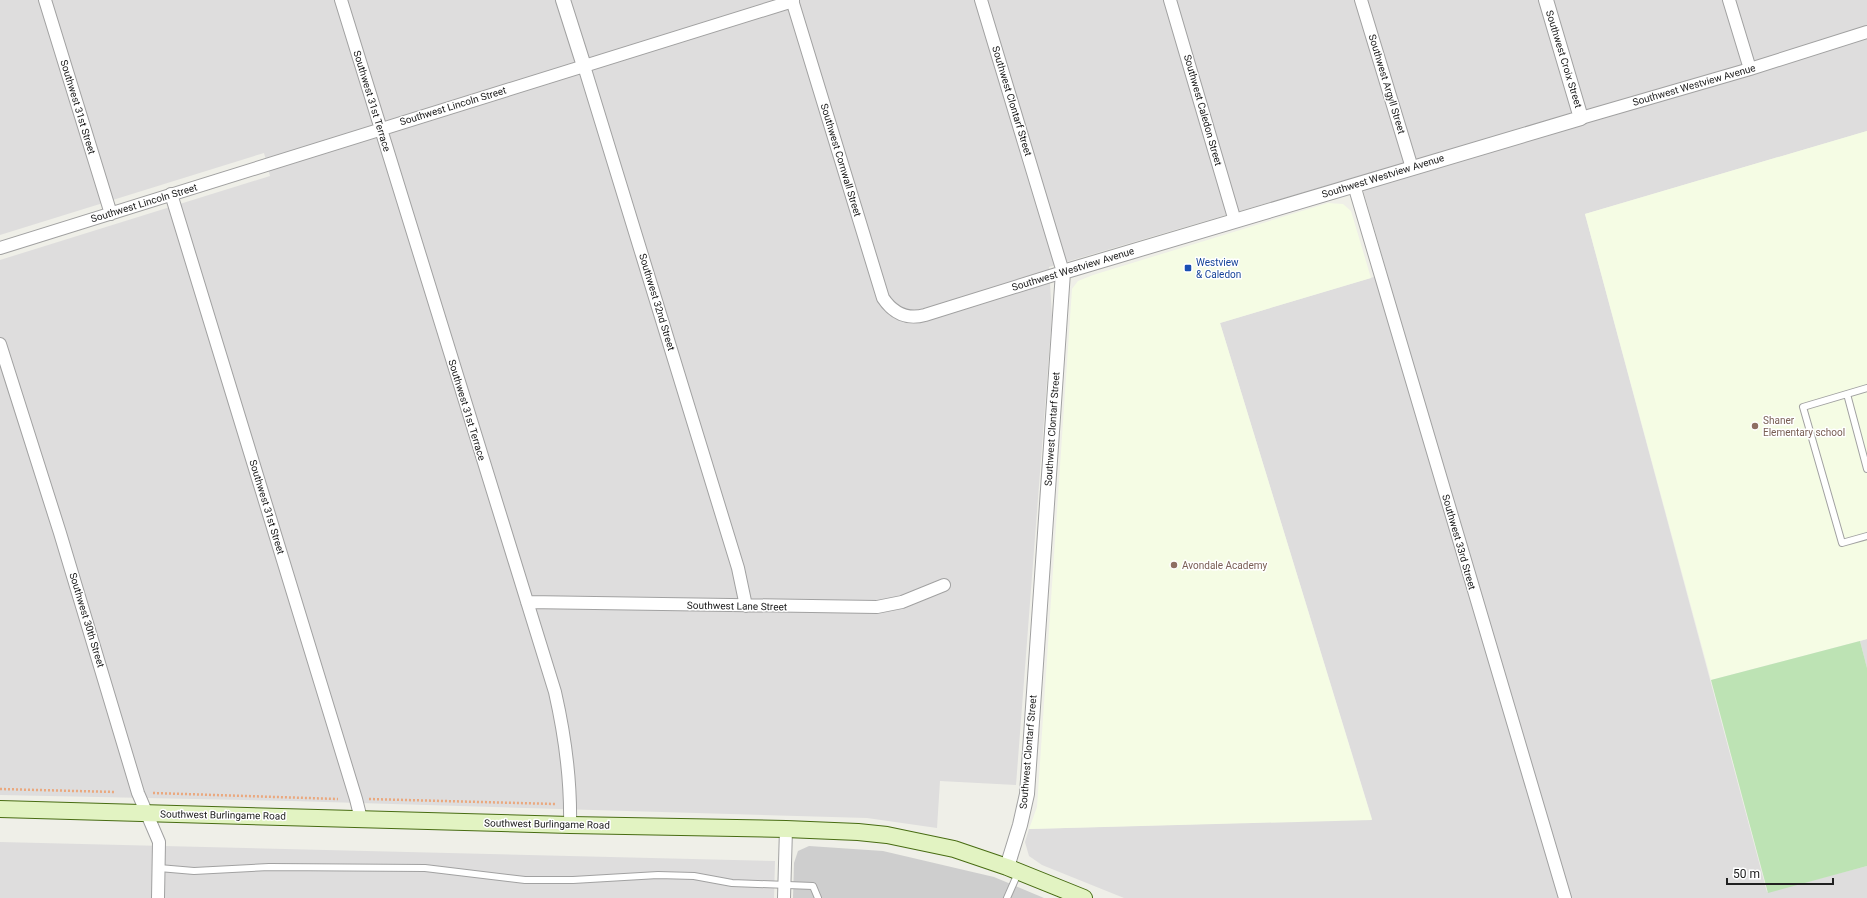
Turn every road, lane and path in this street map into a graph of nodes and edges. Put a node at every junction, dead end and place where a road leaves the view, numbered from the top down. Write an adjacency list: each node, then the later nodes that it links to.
1 (45, 0): 18 (street, Southwest 31st Street)
2 (341, 0): 14 (street, Southwest 31st Terrace)
3 (563, 0): 11 (street, Southwest 32nd Street)
4 (982, 0): 21 (street, Southwest Clontarf Street)
5 (1170, 0): 19 (street, Southwest Caledon Street)
6 (1361, 0): 15 (street, Southwest Argyll Street)
7 (1546, 0): 13 (street, Southwest Croix Street)
8 (1729, 0): 12 (street)
9 (792, 1): 11 (street, Southwest Lincoln Street); 22 (street, Southwest Cornwall Street)
10 (1867, 32): 12 (street, Southwest Westview Avenue)
11 (584, 66): 14 (street, Southwest Lincoln Street); 30 (street, Southwest 32nd Street)
12 (1750, 69): 13 (street, Southwest Westview Avenue)
13 (1581, 118): 15 (street, Southwest Westview Avenue)
14 (380, 128): 17 (street, Southwest Lincoln Street); 29 (street, Southwest 31st Terrace)
15 (1412, 168): 16 (street, Southwest Westview Avenue)
16 (1354, 185): 19 (street, Southwest Westview Avenue); 50 (street, Southwest 33rd Street)
17 (171, 194): 18 (street, Southwest Lincoln Street); 39 (street, Southwest 31st Street)
18 (111, 214): 20 (street, Southwest Lincoln Street)
19 (1235, 221): 21 (street, Southwest Westview Avenue)
20 (0, 248)
21 (1063, 272): 22 (street, Southwest Westview Avenue); 43 (street, Southwest Clontarf Street)
22 (900, 314)
23 (0, 344): 38 (street, Southwest 30th Street)
24 (1867, 388): 25 (lane)
25 (1847, 394): 26 (lane); 27 (lane)
26 (1867, 469)
27 (1867, 536)
28 (944, 585): 30 (street, Southwest Lane Street)
29 (527, 602): 30 (street, Southwest Lane Street); 40 (street, Southwest 31st Terrace)
30 (746, 606)
31 (0, 789): 32 (path)
32 (115, 792)
33 (153, 793): 34 (path)
34 (338, 799)
35 (369, 799): 36 (path)
36 (555, 804)
37 (0, 810): 38 (main road, Southwest Burlingame Road)
38 (147, 814): 39 (main road, Southwest Burlingame Road); 42 (street, Southwest 30th Street)
39 (361, 819): 40 (main road, Southwest Burlingame Road)
40 (570, 825): 41 (main road, Southwest Burlingame Road)
41 (786, 829): 43 (main road, Southwest Burlingame Road); 44 (street)
42 (159, 868): 44 (lane); 45 (street, Southwest 30th Street)
43 (1012, 869): 48 (lane); 49 (main road, Southwest Burlingame Road)
44 (784, 885): 46 (street); 47 (lane)
45 (158, 898)
46 (784, 898)
47 (818, 898)
48 (1007, 898)
49 (1084, 898)
50 (1565, 898)

